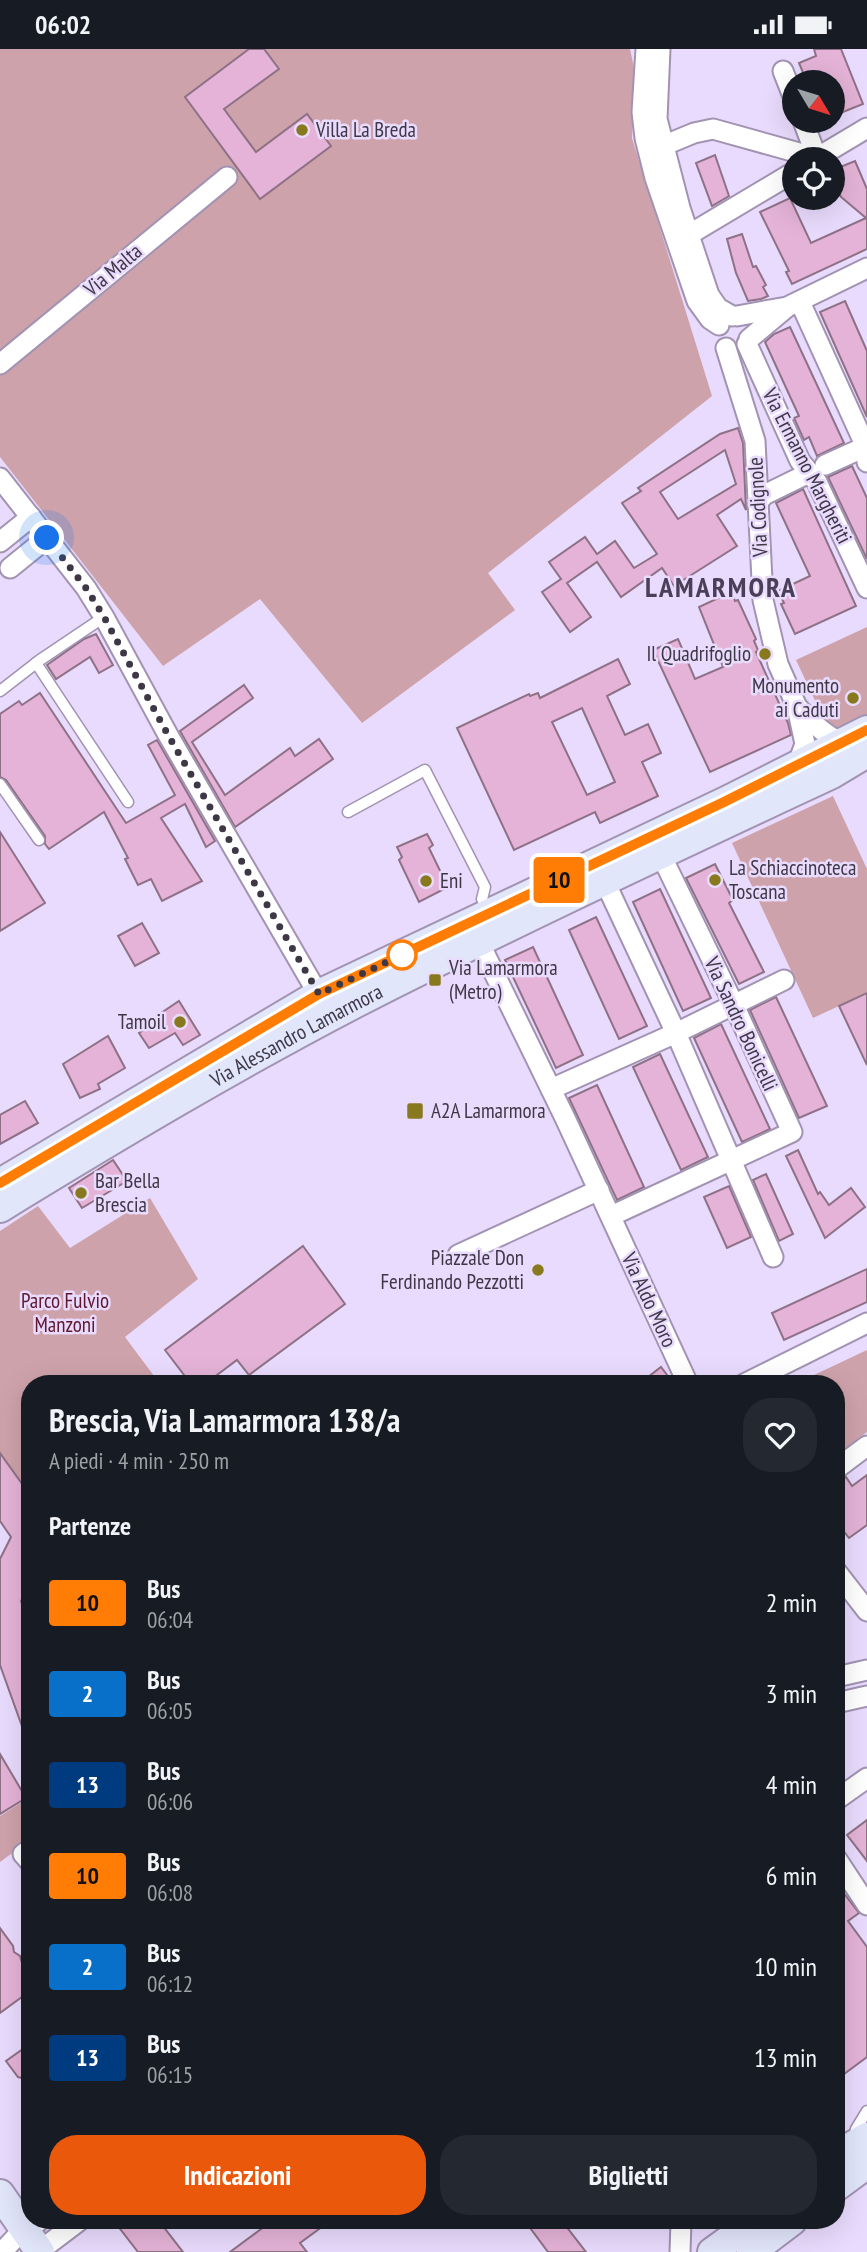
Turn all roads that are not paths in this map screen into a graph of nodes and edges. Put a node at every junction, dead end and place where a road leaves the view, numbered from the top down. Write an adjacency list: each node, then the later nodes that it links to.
1 (646, 49): 5 (street)
2 (660, 49): 5 (street)
3 (867, 128): 4 (street)
4 (836, 147)
5 (656, 149): 6 (street); 9 (street)
6 (782, 149)
7 (227, 177): 15 (street, Via Malta)
8 (782, 179): 9 (street)
9 (683, 239): 12 (street)
10 (867, 268): 11 (street)
11 (794, 305): 12 (street); 13 (street); 16 (street)
12 (729, 319): 13 (street); 14 (street)
13 (748, 341): 14 (street); 17 (street, Via Ermanno Margheriti)
14 (726, 348): 19 (street, Via Codignole)
15 (0, 364)
16 (867, 452): 17 (street)
17 (817, 469): 19 (street); 24 (street, Via Ermanno Margheriti)
18 (0, 478): 20 (street)
19 (758, 502): 28 (street, Via Codignole)
20 (31, 517): 21 (street); 22 (street)
21 (47, 538): 23 (street); 25 (street)
22 (0, 542)
23 (5, 572)
24 (867, 588)
25 (104, 617): 26 (lane); 42 (street)
26 (36, 663): 27 (lane); 33 (lane)
27 (0, 691)
28 (797, 707): 30 (street, Via Codignole); 31 (street, Via Codignole)
29 (867, 730): 30 (main road, Via Alessandro Lamarmora)
30 (859, 747): 31 (main road, Via Alessandro Lamarmora); 36 (main road, Via Alessandro Lamarmora)
31 (797, 766): 38 (main road, Via Alessandro Lamarmora)
32 (0, 784): 35 (lane)
33 (128, 802)
34 (348, 812): 38 (lane)
35 (39, 840)
36 (661, 855): 37 (main road, Via Alessandro Lamarmora); 41 (street, Via Sandro Bonicelli)
37 (605, 882): 39 (main road, Via Alessandro Lamarmora); 43 (street)
38 (489, 913): 42 (main road, Via Alessandro Lamarmora)
39 (480, 942): 42 (main road, Via Alessandro Lamarmora); 44 (street, Via Aldo Moro)
40 (784, 980): 41 (street)
41 (734, 1005): 43 (street); 45 (street, Via Sandro Bonicelli)
42 (325, 1006): 46 (main road, Via Alessandro Lamarmora); 48 (main road, Via Alessandro Lamarmora)
43 (676, 1033): 44 (street); 45 (street)
44 (551, 1090): 47 (street, Via Aldo Moro)
45 (731, 1160): 49 (street); 51 (street)
46 (0, 1183)
47 (599, 1190): 49 (street, Via Aldo Moro); 50 (street)
48 (0, 1208)
49 (611, 1216): 53 (street, Via Aldo Moro)
50 (458, 1255)
51 (773, 1257)
52 (867, 1323): 54 (street)
53 (685, 1375)
54 (762, 1375)
55 (867, 1447): 56 (street)
56 (845, 1463)
57 (845, 1583): 58 (street)
58 (867, 1611)
59 (867, 1670): 60 (street)
60 (845, 1675)
61 (867, 1696): 62 (street)
62 (845, 1701)
63 (867, 1778): 64 (street)
64 (845, 1794)
65 (845, 1872): 66 (street)
66 (867, 1905)
67 (867, 2111): 68 (lane)
68 (856, 2152): 69 (main road)
69 (845, 2171)
70 (0, 2195): 71 (main road)
71 (21, 2221)
72 (62, 2229): 76 (street)
73 (681, 2229): 78 (street)
74 (744, 2229): 79 (main road)
75 (781, 2229): 80 (main road)
76 (37, 2241): 77 (street)
77 (1, 2252)
78 (680, 2252)
79 (712, 2252)
80 (751, 2252)

